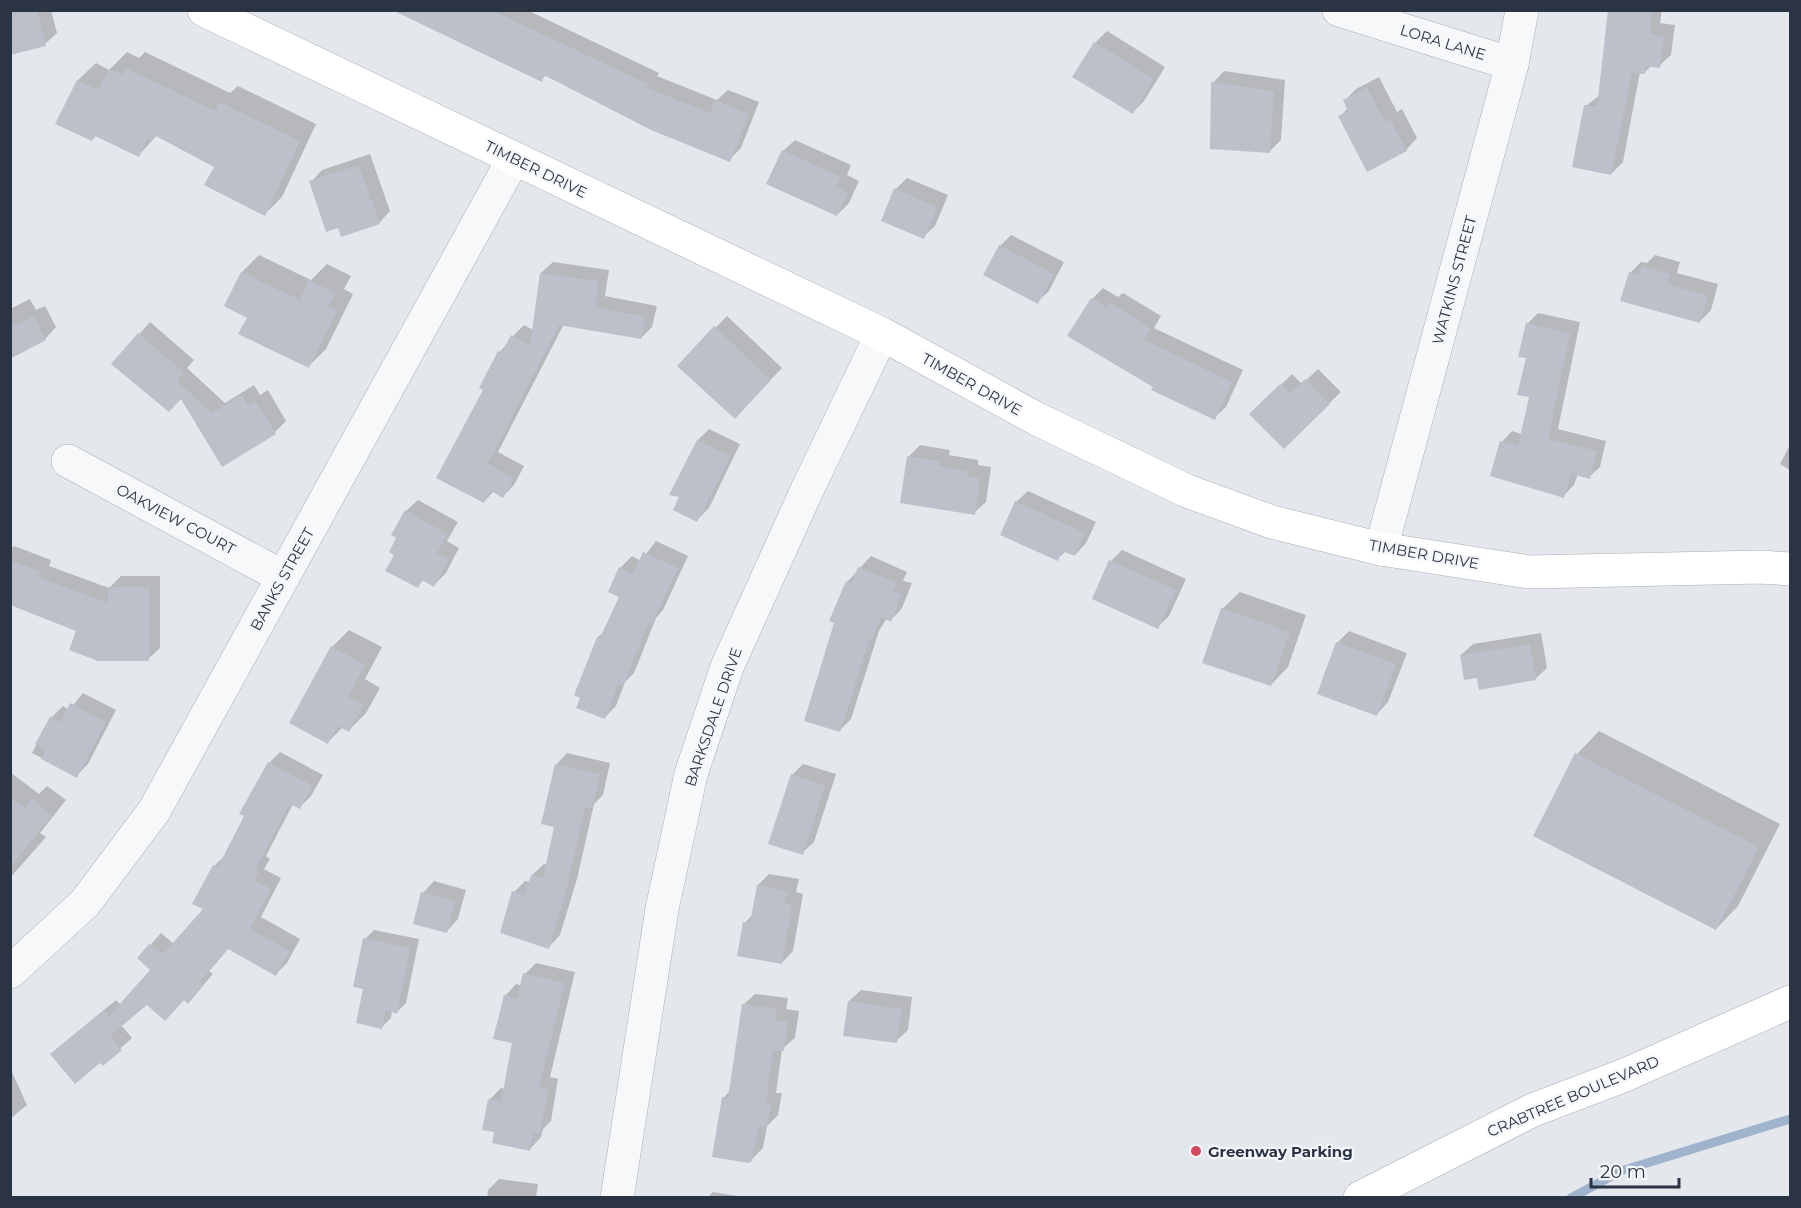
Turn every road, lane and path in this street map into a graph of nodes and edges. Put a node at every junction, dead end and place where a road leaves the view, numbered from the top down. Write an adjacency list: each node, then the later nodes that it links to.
1 (204, 10): 5 (street, TIMBER DRIVE)
2 (1339, 10): 4 (street, LORA LANE)
3 (1522, 10): 4 (street, WATKINS STREET)
4 (1512, 64): 8 (street, WATKINS STREET)
5 (514, 158): 6 (street, TIMBER DRIVE); 10 (street, BANKS STREET)
6 (882, 334): 8 (street, TIMBER DRIVE); 13 (street, BARKSDALE DRIVE)
7 (68, 461): 10 (street, OAKVIEW COURT)
8 (1381, 549): 9 (street, TIMBER DRIVE)
9 (1791, 569)
10 (283, 577): 11 (street, BANKS STREET)
11 (10, 972)
12 (1791, 1002): 14 (street, CRABTREE BOULEVARD)
13 (617, 1197)
14 (1360, 1197)

